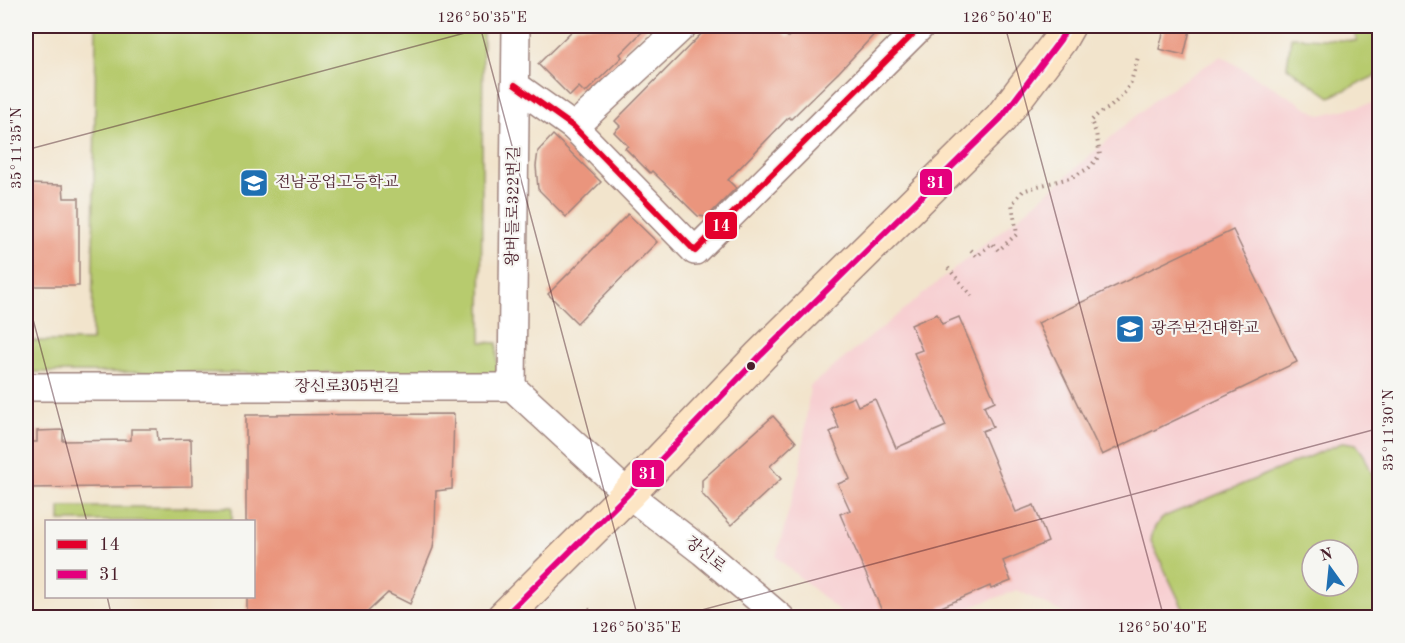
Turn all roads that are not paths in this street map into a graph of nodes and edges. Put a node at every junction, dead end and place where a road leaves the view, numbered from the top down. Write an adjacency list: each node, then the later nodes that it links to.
1 (516, 26): 5 (street, 왕버들로322번길)
2 (683, 26): 6 (street)
3 (921, 26): 6 (street)
4 (1068, 26): 9 (main road)
5 (515, 85): 6 (street); 8 (street, 왕버들로322번길)
6 (574, 127)
7 (26, 387): 8 (street, 장신로305번길)
8 (512, 387): 9 (street)
9 (628, 494): 10 (main road); 11 (street, 장신로)
10 (503, 618)
11 (781, 618)

